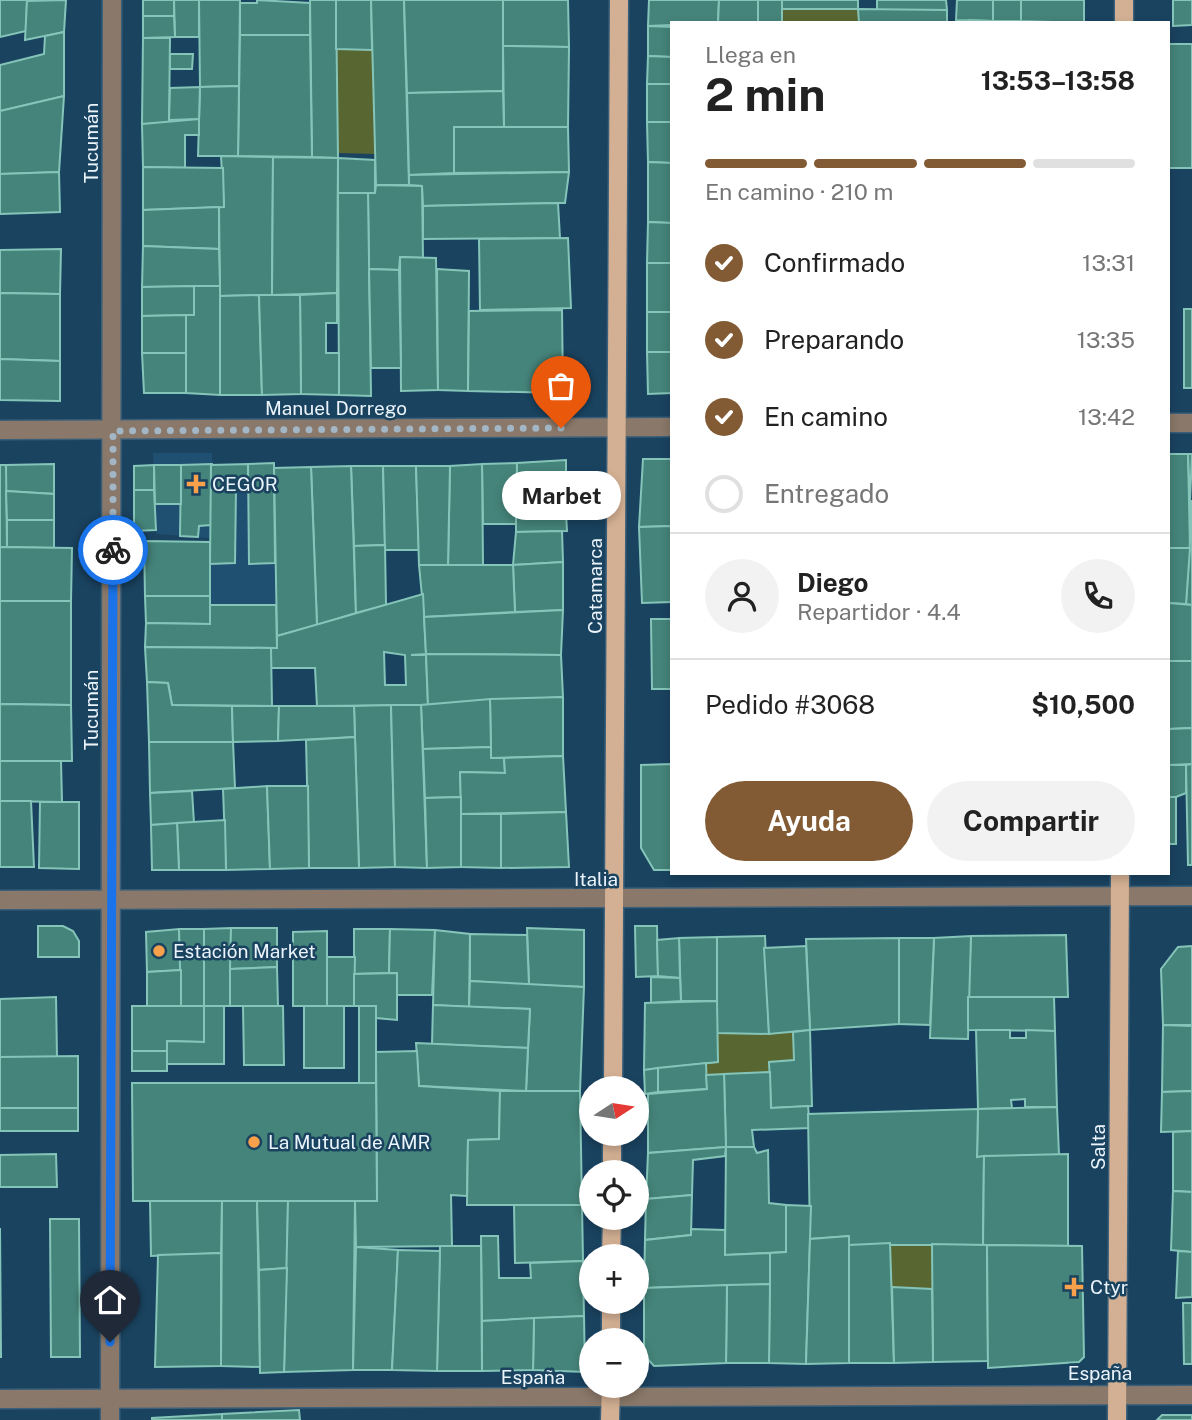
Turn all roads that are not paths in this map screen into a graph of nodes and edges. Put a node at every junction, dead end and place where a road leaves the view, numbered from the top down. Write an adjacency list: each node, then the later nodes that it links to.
1 (112, 0): 10 (street, Tucumán)
2 (619, 0): 7 (main road, Catamarca)
3 (1124, 0): 4 (main road)
4 (1124, 21)
5 (1170, 423): 6 (street)
6 (1192, 423)
7 (617, 427): 8 (street, Manuel Dorrego); 10 (street, Manuel Dorrego); 16 (main road, Catamarca)
8 (670, 427)
9 (0, 430): 10 (street, Manuel Dorrego)
10 (113, 431): 15 (street, Tucumán)
11 (1120, 875): 12 (main road, Salta)
12 (1120, 896): 13 (street, Italia); 16 (street, Italia); 20 (main road, Salta)
13 (1192, 896)
14 (0, 900): 15 (street, Italia)
15 (111, 900): 16 (street, Italia); 24 (street, Tucumán)
16 (614, 900): 17 (main road, Catamarca)
17 (612, 1076)
18 (579, 1392): 24 (street, España)
19 (649, 1392): 20 (street, España)
20 (1118, 1394): 21 (street, España); 27 (main road, Salta)
21 (1192, 1395)
22 (611, 1398): 26 (main road)
23 (0, 1399): 24 (street, España)
24 (110, 1399): 25 (street, Tucumán)
25 (110, 1420)
26 (610, 1420)
27 (1118, 1420)

